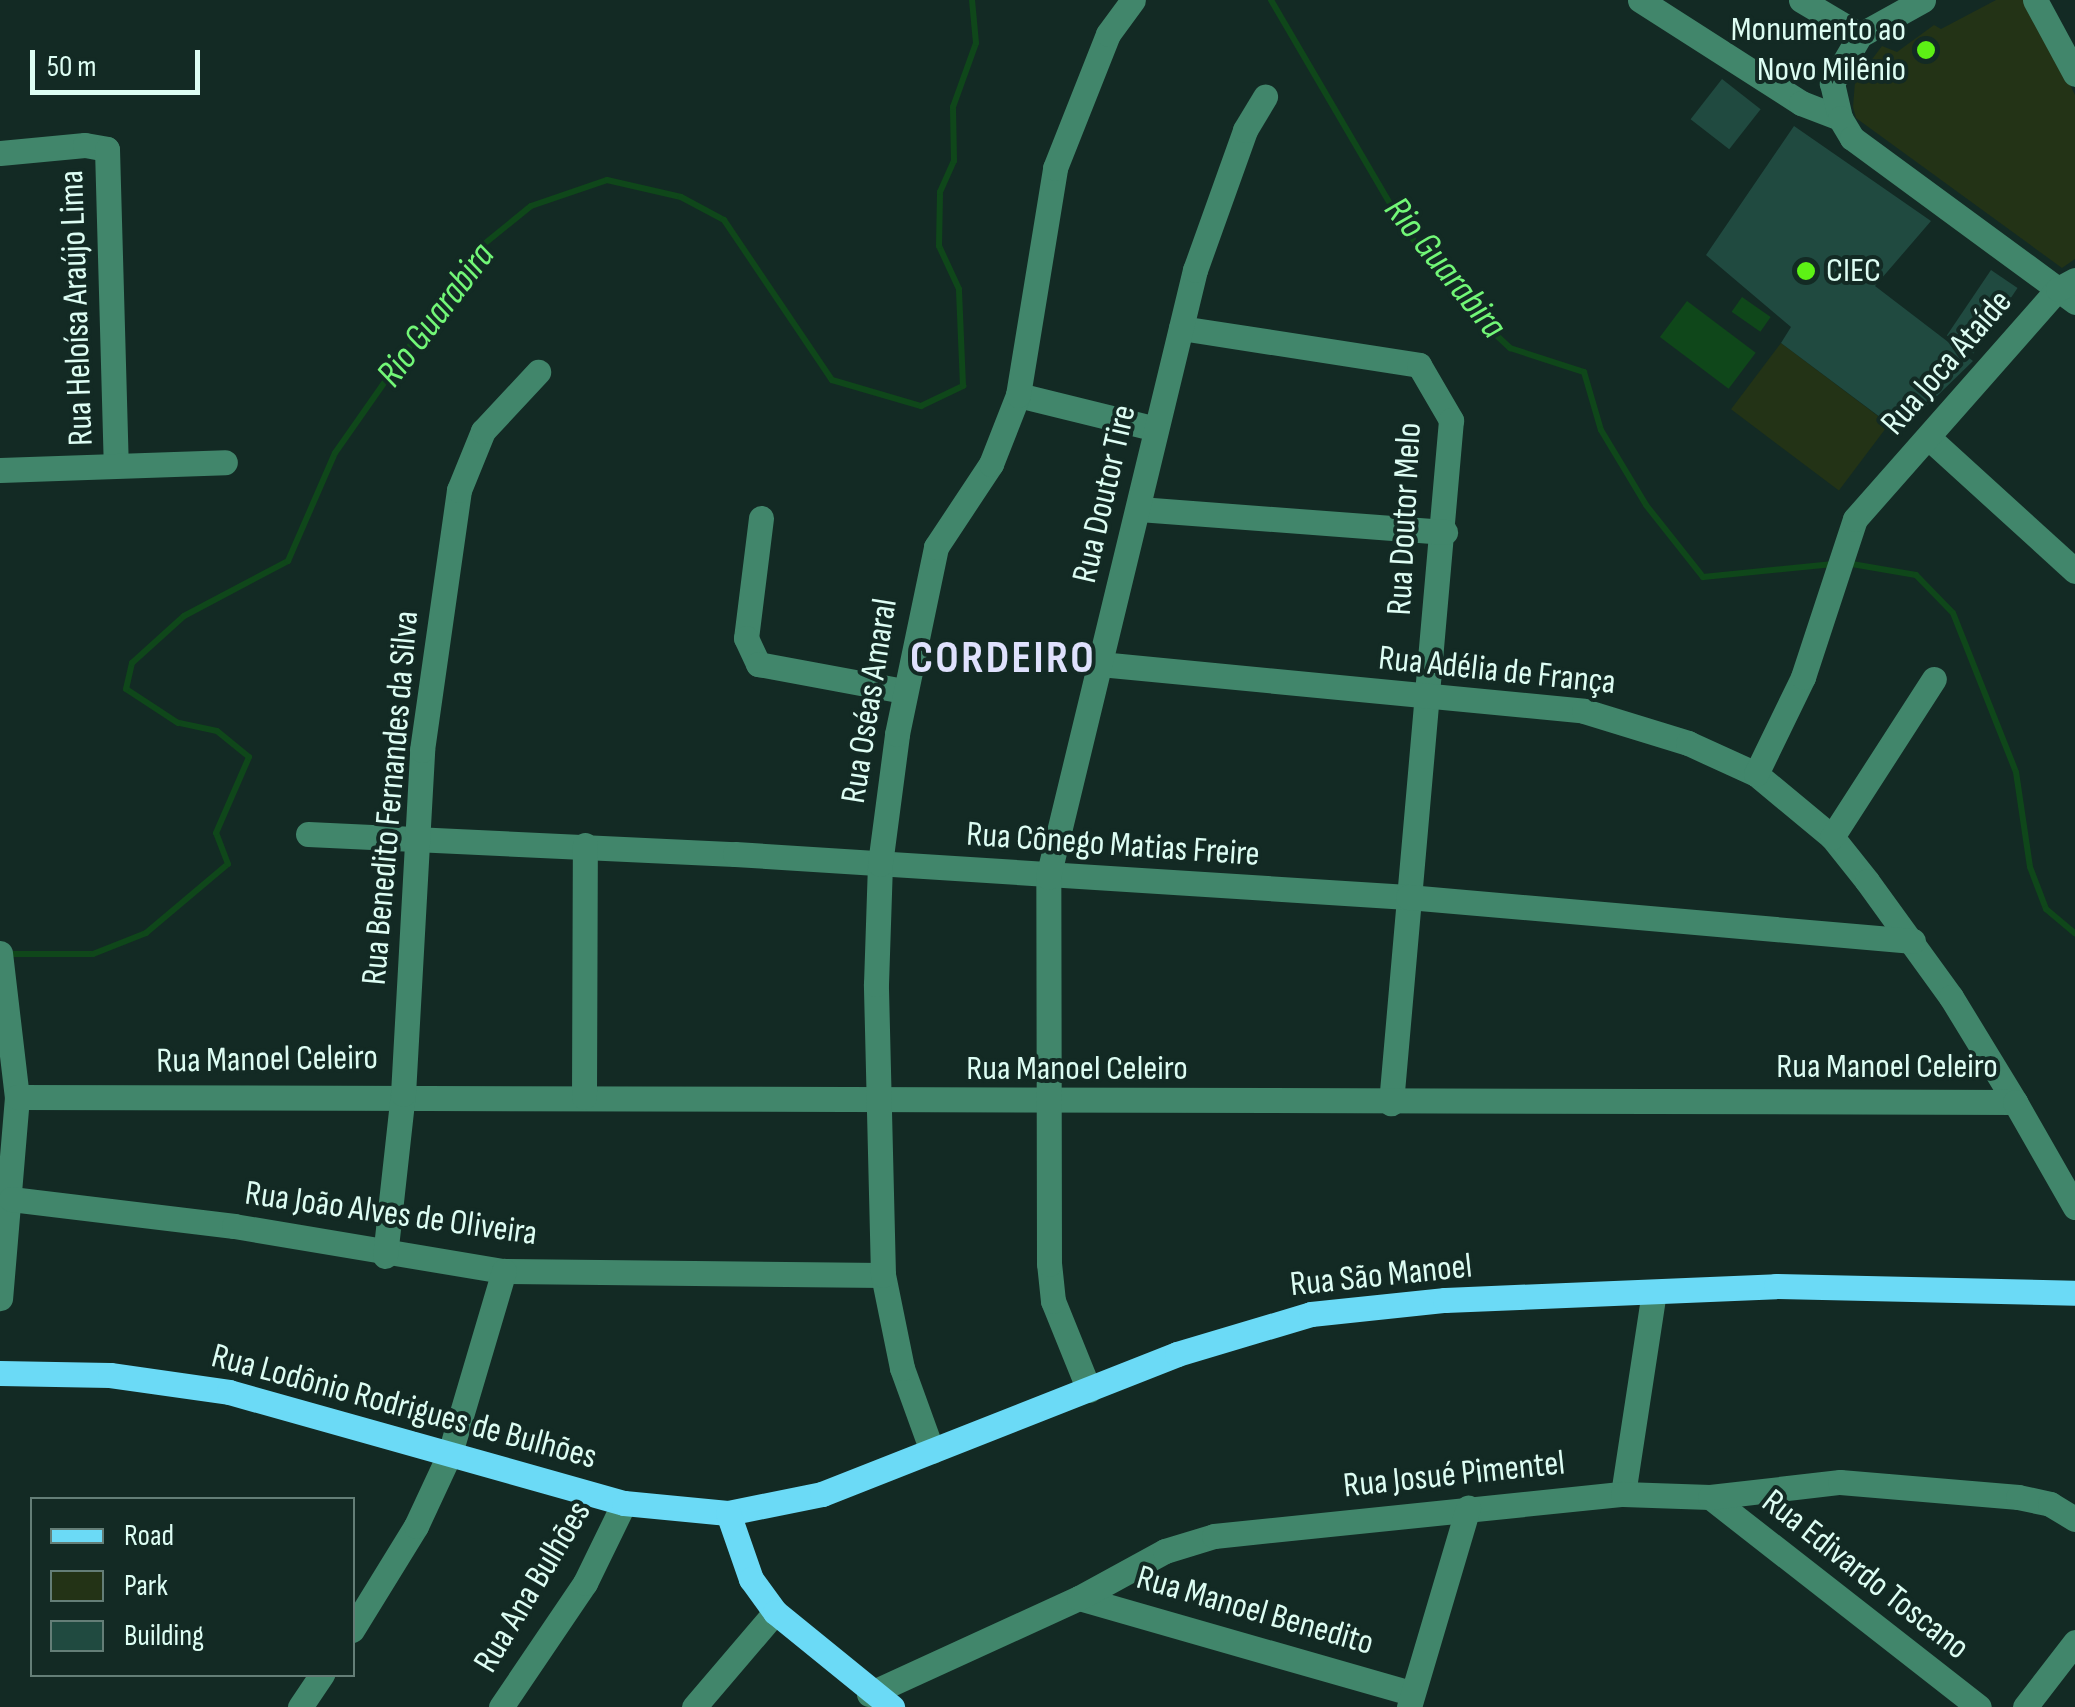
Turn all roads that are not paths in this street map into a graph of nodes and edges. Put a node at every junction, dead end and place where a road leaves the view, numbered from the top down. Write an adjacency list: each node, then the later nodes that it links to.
1 (1133, 0): 14 (street, Rua Oséas Amaral)
2 (1640, 0): 9 (street)
3 (1802, 0): 6 (street)
4 (1923, 0): 6 (street)
5 (2035, 0): 7 (street)
6 (1860, 36): 9 (street)
7 (2075, 74)
8 (1265, 97): 12 (street, Rua Doutor Tire)
9 (1840, 118): 11 (street)
10 (0, 153): 18 (street, Rua Heloísa Araújo Lima)
11 (2069, 290): 16 (street, Rua Joca Ataíde)
12 (1181, 328): 15 (street, Rua Doutor Tire); 22 (street, Rua Doutor Melo)
13 (538, 372): 30 (street, Rua Benedito Fernandes da Silva)
14 (1018, 395): 15 (street); 26 (street, Rua Oséas Amaral)
15 (1156, 430): 20 (street, Rua Doutor Tire)
16 (1930, 439): 23 (street); 28 (street, Rua Joca Ataíde)
17 (225, 462): 18 (street)
18 (116, 464): 19 (street)
19 (0, 470)
20 (1139, 508): 22 (street); 24 (street, Rua Doutor Tire)
21 (760, 518): 26 (street)
22 (1445, 532): 27 (street, Rua Doutor Melo)
23 (2075, 571)
24 (1100, 664): 27 (street, Rua Adélia de França); 34 (street, Rua Doutor Tire)
25 (1934, 679): 31 (street)
26 (904, 691): 33 (street, Rua Oséas Amaral)
27 (1428, 698): 28 (street, Rua Adélia de França); 35 (street, Rua Doutor Melo)
28 (1756, 774): 31 (street, Rua Adélia de França)
29 (308, 834): 30 (street, Rua Cônego Matias Freire)
30 (416, 836): 32 (street, Rua Cônego Matias Freire); 38 (street, Rua Benedito Fernandes da Silva)
31 (1832, 837): 36 (street, Rua Adélia de França)
32 (585, 846): 33 (street, Rua Cônego Matias Freire); 39 (street)
33 (880, 864): 34 (street, Rua Cônego Matias Freire); 43 (street, Rua Oséas Amaral)
34 (1048, 877): 35 (street, Rua Cônego Matias Freire); 44 (street, Rua Doutor Tire)
35 (1408, 897): 36 (street, Rua Cônego Matias Freire); 42 (street, Rua Doutor Melo)
36 (1913, 940): 41 (street, Rua Adélia de França)
37 (0, 954): 40 (street)
38 (402, 1094): 39 (street, Rua Manoel Celeiro); 40 (street, Rua Manoel Celeiro); 47 (street, Rua Benedito Fernandes da Silva)
39 (584, 1096): 43 (street, Rua Manoel Celeiro)
40 (17, 1097): 45 (street)
41 (2015, 1102): 42 (street, Rua Manoel Celeiro); 46 (street, Rua Manoel Celeiro)
42 (1391, 1103): 44 (street, Rua Manoel Celeiro)
43 (877, 1104): 44 (street, Rua Manoel Celeiro); 49 (street, Rua Oséas Amaral)
44 (1045, 1104): 54 (street, Rua Doutor Tire)
45 (11, 1198): 47 (street, Rua João Alves de Oliveira); 52 (street)
46 (2075, 1206)
47 (384, 1256): 48 (street, Rua João Alves de Oliveira)
48 (504, 1272): 49 (street, Rua João Alves de Oliveira); 56 (street)
49 (883, 1275): 55 (street, Rua Oséas Amaral)
50 (1654, 1292): 51 (main road, Rua São Manoel); 54 (main road, Rua São Manoel); 57 (street)
51 (2075, 1293)
52 (0, 1298)
53 (0, 1373): 56 (main road, Rua Lodônio Rodrigues de Bulhões)
54 (1089, 1390): 55 (main road, Rua São Manoel)
55 (932, 1451): 61 (main road, Rua São Manoel)
56 (450, 1453): 59 (main road, Rua Lodônio Rodrigues de Bulhões); 65 (street)
57 (1623, 1494): 58 (street, Rua Josué Pimentel); 60 (street, Rua Josué Pimentel)
58 (1710, 1497): 62 (street, Rua Josué Pimentel); 73 (street, Rua Edivardo Toscano)
59 (624, 1504): 61 (main road, Rua Lodônio Rodrigues de Bulhões); 71 (street, Rua Ana Bulhões)
60 (1468, 1508): 63 (street, Rua Josué Pimentel); 69 (street)
61 (728, 1513): 64 (main road)
62 (2075, 1519)
63 (1079, 1598): 68 (street, Rua Josué Pimentel); 69 (street, Rua Manoel Benedito)
64 (775, 1612): 68 (main road); 72 (street)
65 (355, 1625)
66 (2075, 1642): 74 (street)
67 (320, 1677): 70 (street)
68 (880, 1700)
69 (1410, 1700)
70 (300, 1707)
71 (501, 1707)
72 (694, 1707)
73 (1979, 1707)
74 (2025, 1707)

